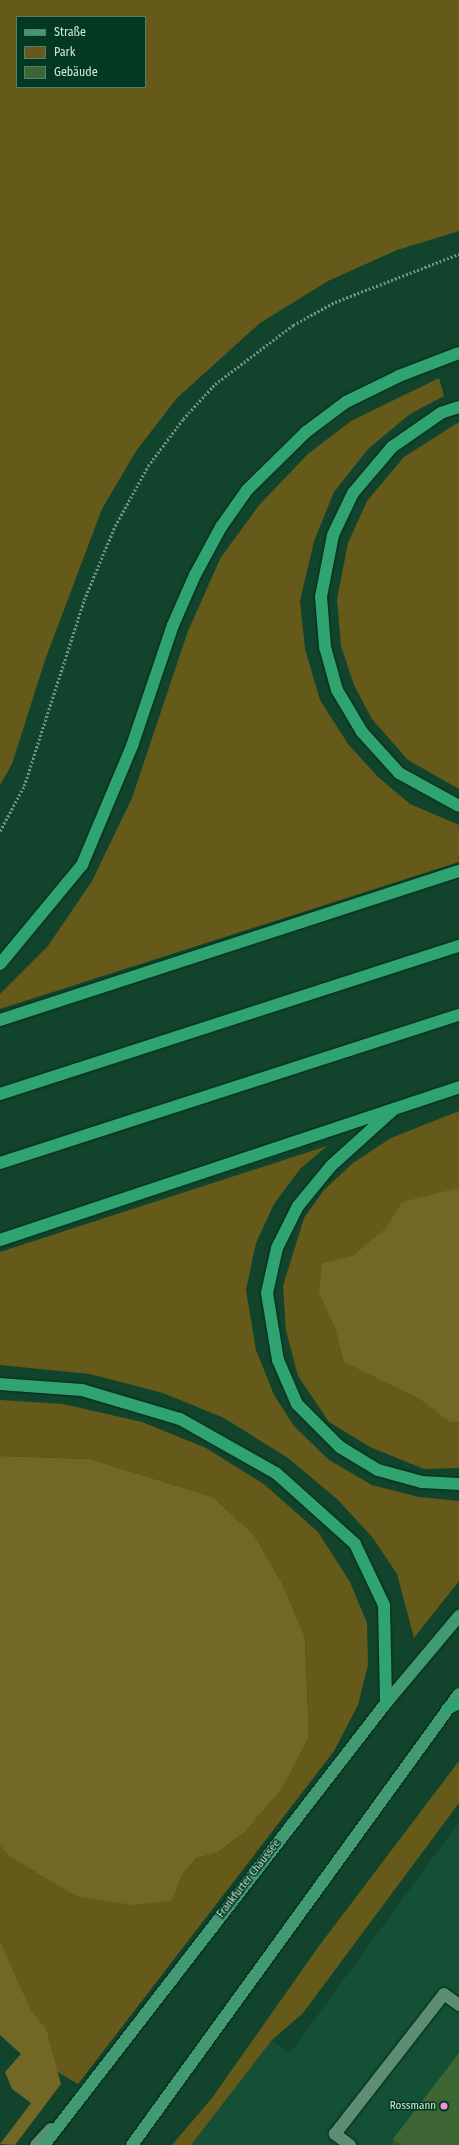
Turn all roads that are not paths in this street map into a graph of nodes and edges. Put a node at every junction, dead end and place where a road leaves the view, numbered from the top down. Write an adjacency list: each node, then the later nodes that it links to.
1 (459, 353): 6 (highway)
2 (459, 407): 3 (highway)
3 (459, 806)
4 (459, 871): 8 (highway)
5 (459, 946): 10 (highway)
6 (0, 964)
7 (459, 1015): 12 (highway)
8 (0, 1020)
9 (459, 1087): 11 (highway)
10 (0, 1094)
11 (394, 1109): 13 (highway); 15 (highway)
12 (0, 1163)
13 (0, 1240)
14 (0, 1384): 19 (highway)
15 (459, 1484)
16 (459, 1616): 19 (main road, Frankfurter Chaussee)
17 (459, 1694): 20 (main road)
18 (459, 1702): 20 (highway)
19 (386, 1703): 22 (main road, Frankfurter Chaussee)
20 (447, 1709): 25 (main road)
21 (459, 2005): 26 (lane)
22 (68, 2111): 23 (lane); 24 (main road, Frankfurter Chaussee)
23 (36, 2145)
24 (44, 2145)
25 (132, 2145)
26 (350, 2145)

